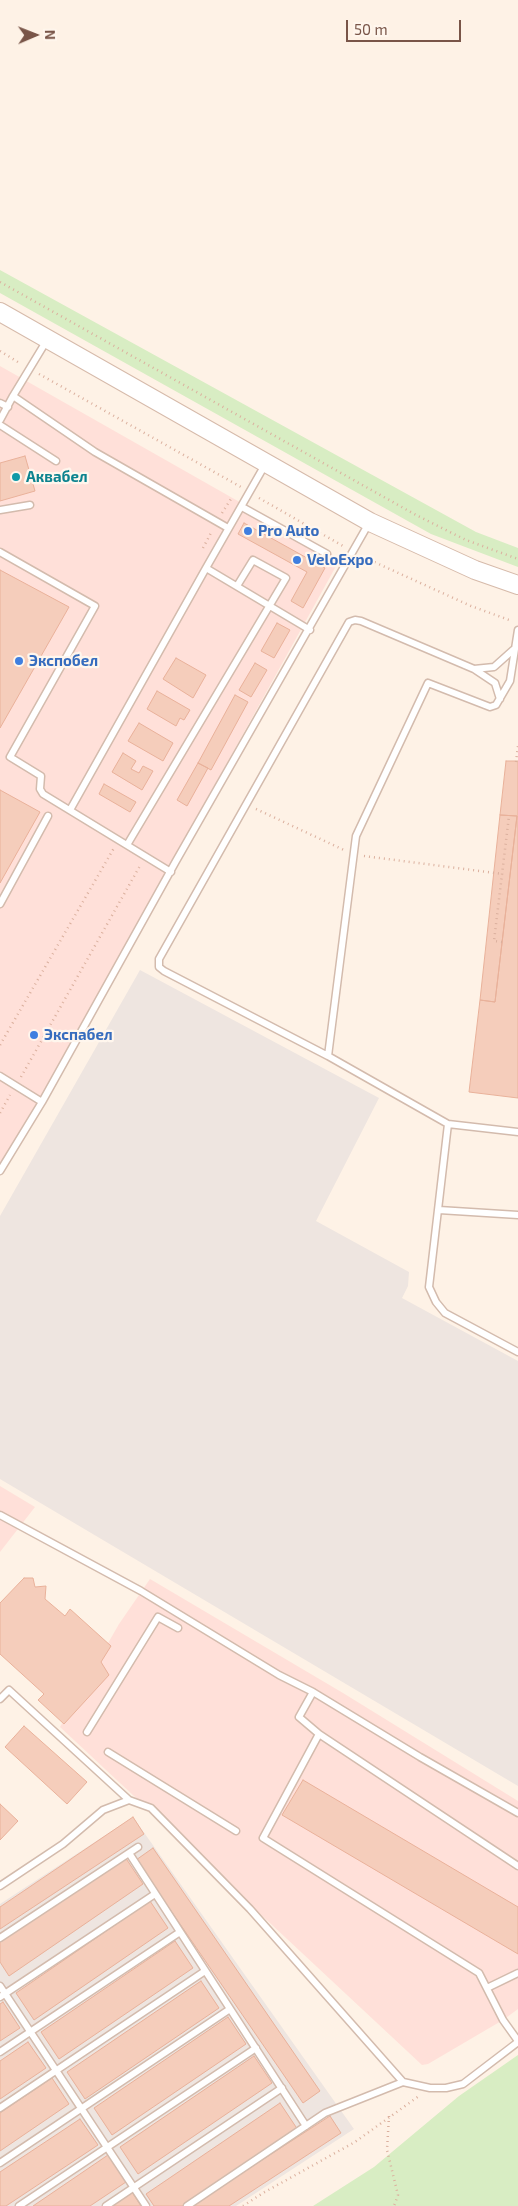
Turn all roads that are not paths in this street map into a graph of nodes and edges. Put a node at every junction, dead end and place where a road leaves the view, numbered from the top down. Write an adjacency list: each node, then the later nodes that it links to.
1 (0, 312): 2 (main road)
2 (48, 339): 3 (lane); 9 (main road)
3 (13, 396): 5 (lane); 14 (lane)
4 (0, 403): 5 (lane)
5 (8, 407): 6 (lane)
6 (0, 420)
7 (0, 425): 8 (lane)
8 (56, 461)
9 (266, 463): 11 (lane); 13 (main road)
10 (30, 505): 12 (lane)
11 (242, 508): 14 (lane); 16 (lane)
12 (0, 510)
13 (370, 522): 18 (main road); 21 (lane)
14 (228, 528): 17 (lane)
15 (0, 552): 26 (lane)
16 (327, 554)
17 (206, 568): 19 (lane); 26 (lane)
18 (518, 585)
19 (237, 586): 20 (lane); 20 (lane)
20 (270, 605): 21 (lane); 28 (lane)
21 (310, 630): 29 (lane)
22 (518, 630): 23 (lane)
23 (513, 650): 24 (lane); 25 (lane)
24 (474, 669): 25 (lane); 31 (lane)
25 (500, 699): 31 (lane)
26 (70, 810): 28 (lane)
27 (48, 816): 30 (lane)
28 (127, 845): 29 (lane)
29 (171, 872): 33 (lane)
30 (0, 904)
31 (328, 1056): 34 (lane)
32 (0, 1076): 33 (lane)
33 (42, 1102): 36 (lane)
34 (448, 1124): 35 (lane); 37 (lane)
35 (518, 1132)
36 (0, 1171)
37 (438, 1210): 38 (lane); 39 (lane)
38 (518, 1215)
39 (518, 1352)
40 (0, 1515): 42 (lane)
41 (178, 1628): 44 (lane)
42 (313, 1692): 45 (lane); 48 (lane)
43 (0, 1699): 47 (lane)
44 (87, 1732)
45 (319, 1734): 52 (lane); 60 (lane)
46 (108, 1752): 49 (lane)
47 (129, 1800): 53 (lane); 68 (lane)
48 (518, 1813)
49 (236, 1831)
50 (138, 1847): 51 (lane)
51 (128, 1853): 54 (lane); 56 (lane)
52 (518, 1866)
53 (0, 1886)
54 (155, 1894): 55 (lane); 61 (lane)
55 (180, 1932): 57 (lane); 63 (lane)
56 (0, 1938)
57 (206, 1971): 62 (lane); 67 (lane)
58 (518, 1973): 60 (lane)
59 (0, 1986): 61 (lane)
60 (487, 1988): 64 (lane)
61 (3, 1995): 63 (lane)
62 (230, 2008): 65 (lane); 71 (lane)
63 (30, 2032): 66 (lane); 67 (lane)
64 (518, 2041): 68 (lane)
65 (256, 2048): 69 (lane); 73 (lane)
66 (0, 2052)
67 (56, 2070): 70 (lane); 71 (lane)
68 (402, 2082): 72 (lane)
69 (282, 2088): 72 (lane); 75 (lane)
70 (0, 2108)
71 (82, 2108): 73 (lane); 74 (lane)
72 (306, 2126): 79 (lane)
73 (107, 2147): 75 (lane); 76 (lane)
74 (0, 2163)
75 (134, 2188): 77 (lane); 78 (lane)
76 (19, 2206)
77 (106, 2206)
78 (146, 2206)
79 (187, 2206)

